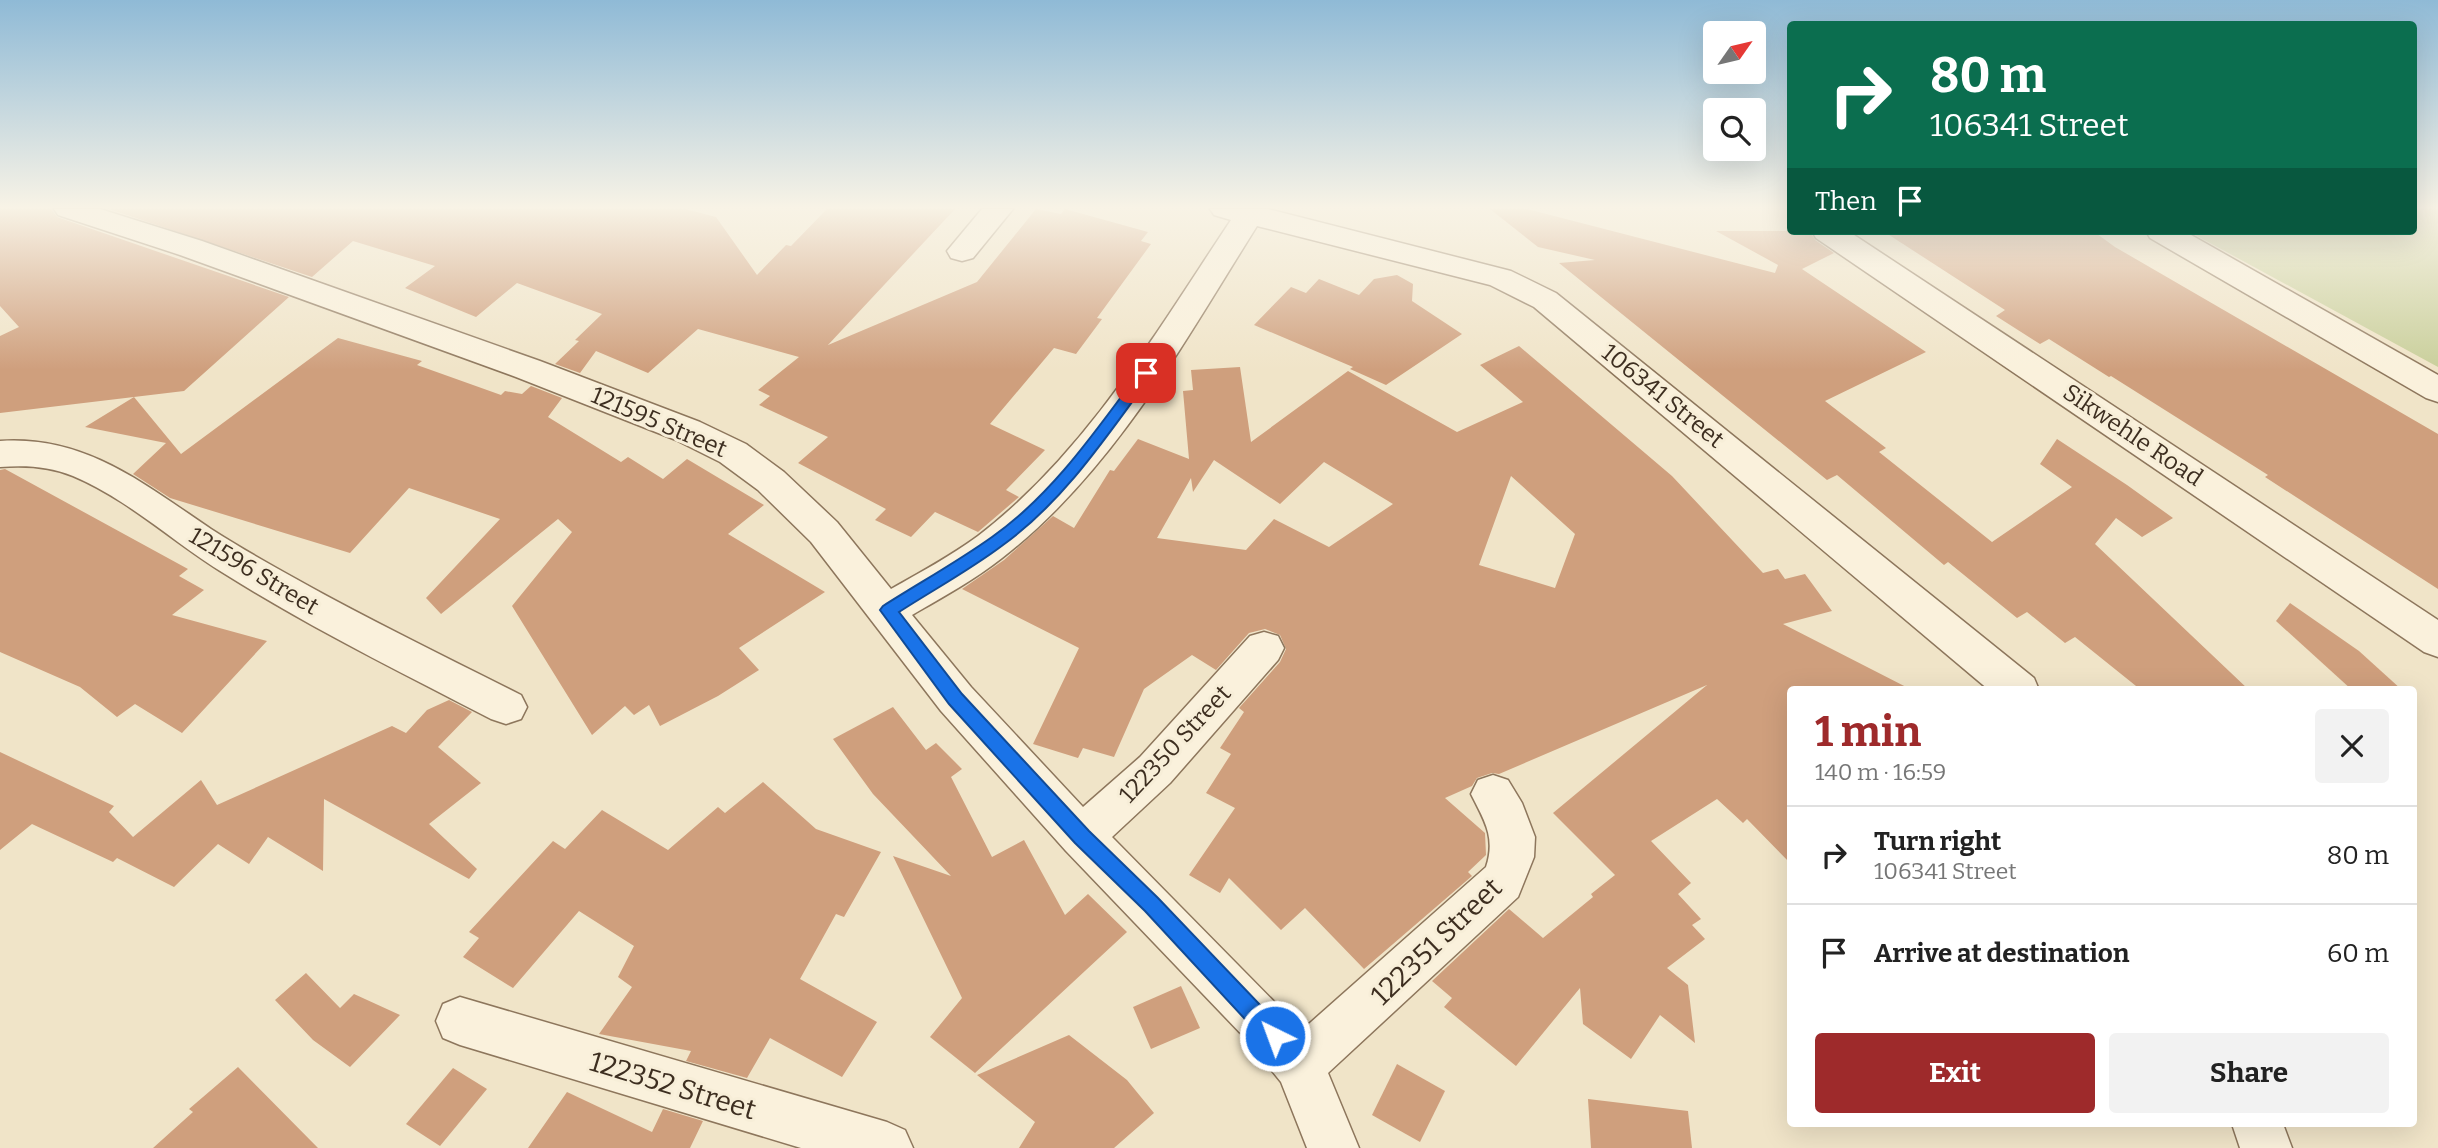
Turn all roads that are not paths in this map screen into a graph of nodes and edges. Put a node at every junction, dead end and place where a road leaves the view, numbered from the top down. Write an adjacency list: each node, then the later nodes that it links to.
1 (232, 263): 8 (street, 121595 Street)
2 (1212, 263): 8 (street, 106341 Street)
3 (1441, 263): 11 (street, 106341 Street)
4 (1874, 263): 9 (street, Sikwehle Road)
5 (2216, 263): 6 (street)
6 (2438, 390)
7 (0, 454): 12 (street, 121596 Street)
8 (888, 610): 14 (street, 121595 Street)
9 (2438, 641)
10 (1264, 648): 14 (street, 122350 Street)
11 (2015, 686)
12 (506, 706)
13 (1493, 794): 16 (street, 122351 Street)
14 (1082, 837): 16 (street, 121595 Street)
15 (460, 1021): 18 (street, 122352 Street)
16 (1300, 1065): 19 (street, 121595 Street)
17 (2259, 1127): 20 (street)
18 (887, 1148)
19 (1333, 1148)
20 (2266, 1148)

